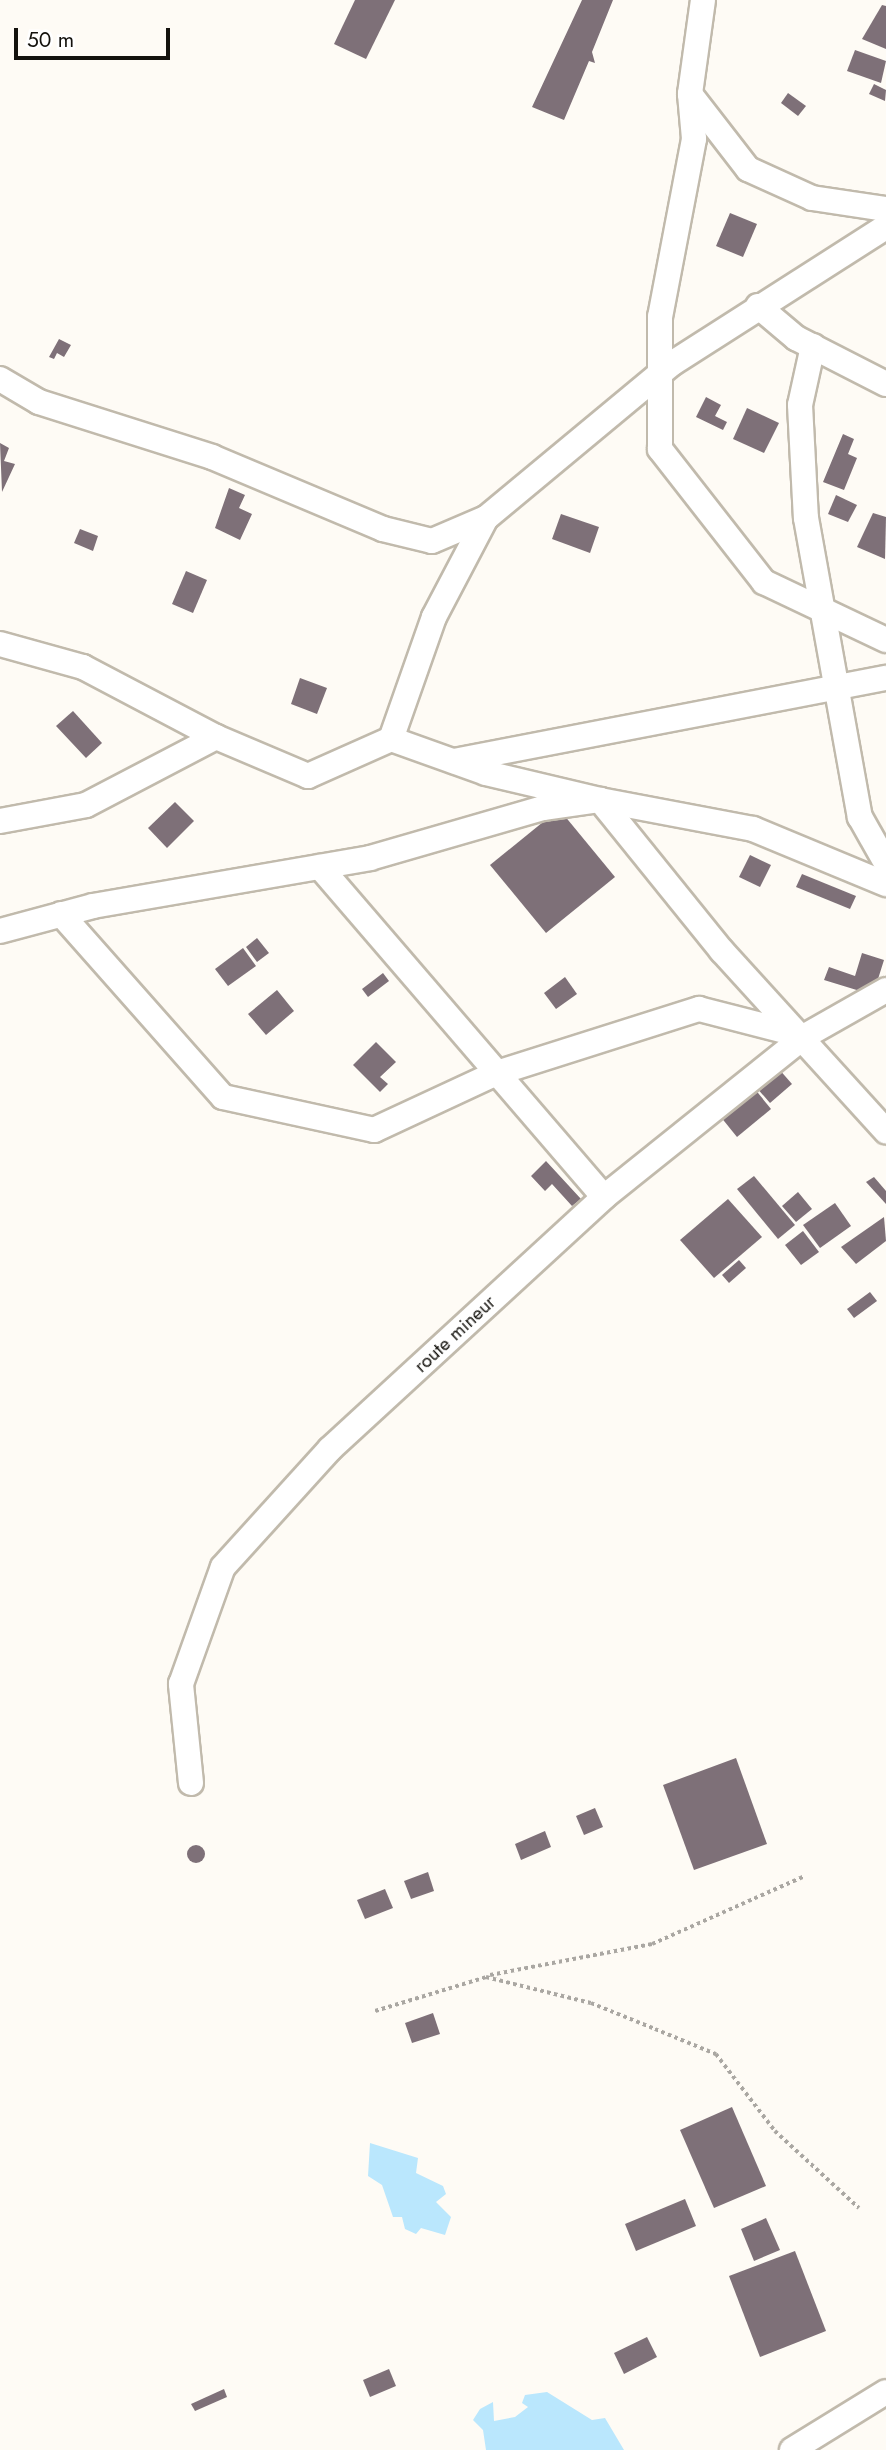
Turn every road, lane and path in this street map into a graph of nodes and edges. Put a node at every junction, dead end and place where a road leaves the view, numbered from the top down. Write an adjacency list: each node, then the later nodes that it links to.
1 (703, 0): 2 (street)
2 (690, 94): 3 (street); 8 (street)
3 (886, 209)
4 (886, 227): 5 (street)
5 (758, 306): 6 (street); 8 (street)
6 (813, 346): 9 (street); 11 (street)
7 (0, 379): 10 (street)
8 (661, 379): 10 (street); 11 (street)
9 (886, 384)
10 (486, 518): 17 (street)
11 (820, 609): 12 (street); 15 (street)
12 (886, 640)
13 (0, 644): 16 (street)
14 (886, 678): 15 (street)
15 (836, 686): 18 (street); 21 (street)
16 (216, 737): 17 (street); 20 (street)
17 (391, 740): 18 (street)
18 (454, 761): 19 (street)
19 (600, 800): 22 (street); 23 (street); 27 (street)
20 (0, 821)
21 (886, 863)
22 (320, 867): 24 (street); 28 (street)
23 (886, 884)
24 (61, 914): 25 (street); 28 (street)
25 (0, 931)
26 (886, 990): 27 (street, route mineur)
27 (805, 1036): 28 (street); 29 (street); 30 (street, route mineur)
28 (497, 1073): 30 (street)
29 (886, 1131)
30 (604, 1198): 31 (street, route mineur)
31 (191, 1783)
32 (805, 1876): 33 (path)
33 (486, 1977): 34 (path); 35 (path)
34 (375, 2011)
35 (859, 2208)
36 (886, 2392): 37 (street)
37 (792, 2450)

